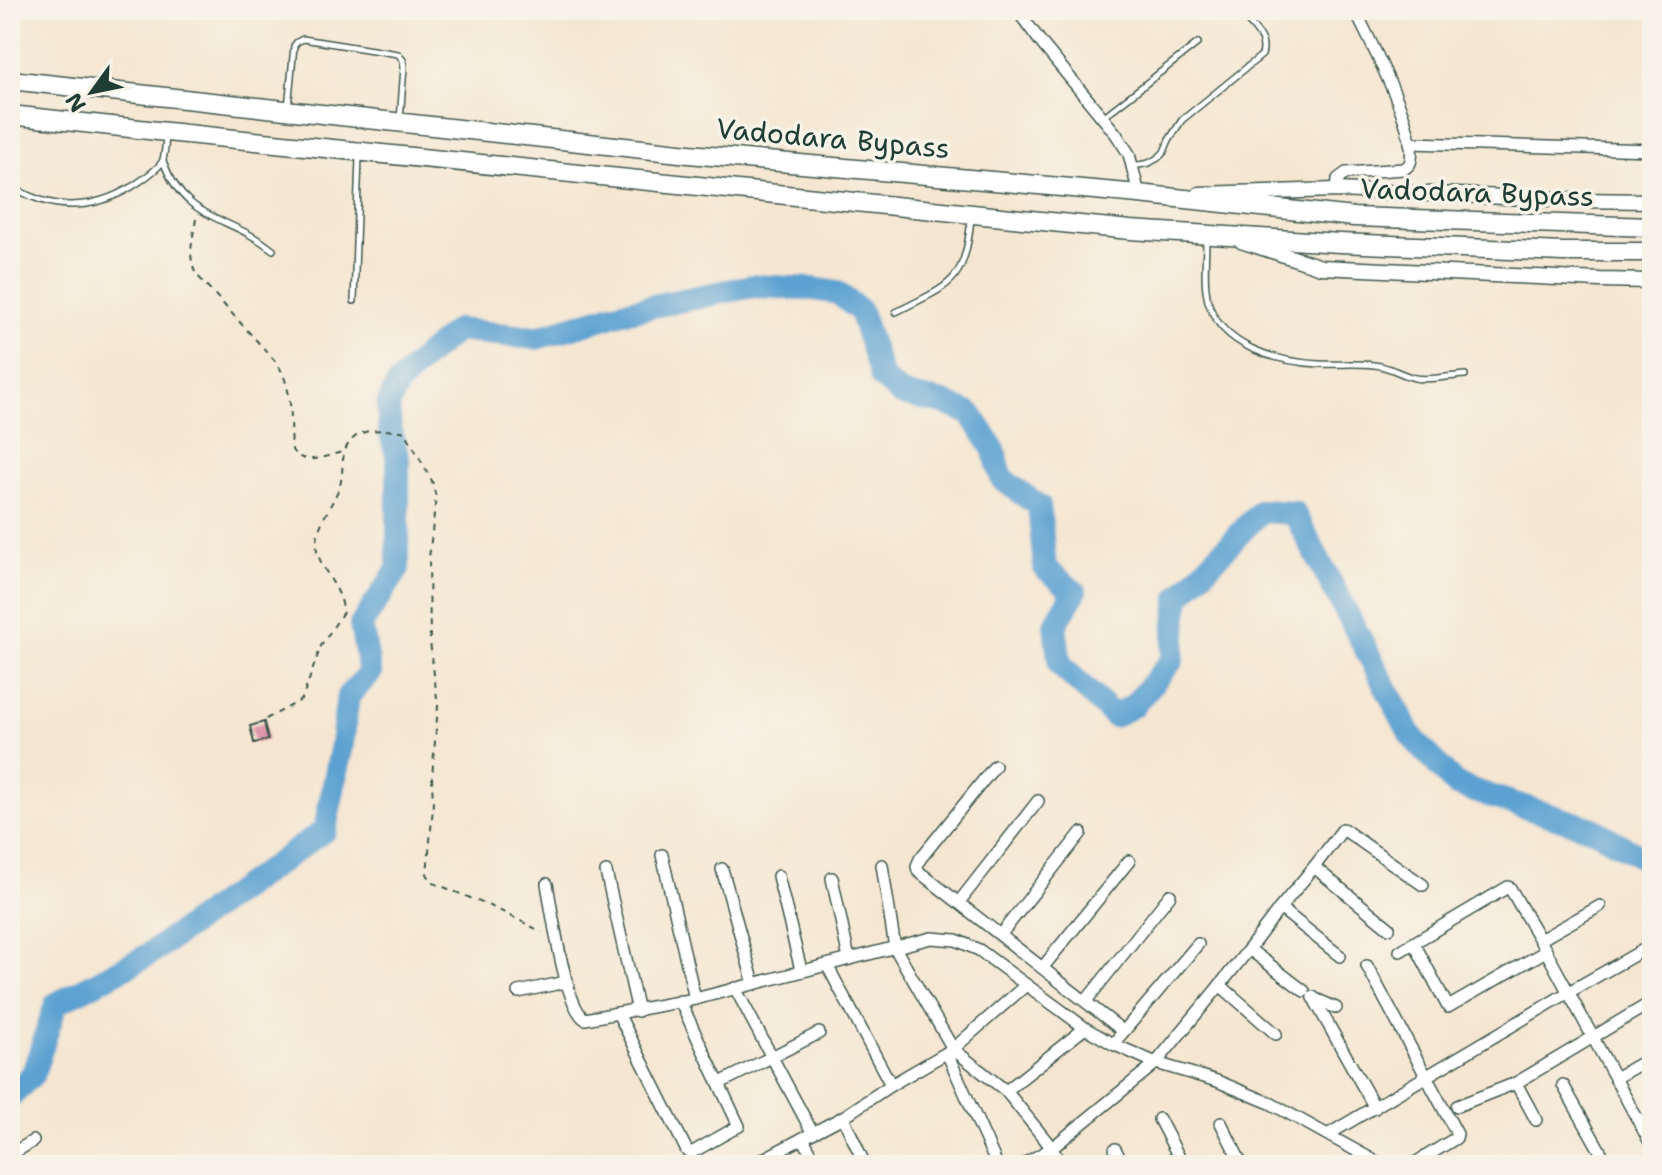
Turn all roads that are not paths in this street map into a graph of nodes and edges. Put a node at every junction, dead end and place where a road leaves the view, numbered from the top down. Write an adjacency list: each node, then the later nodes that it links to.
1 (1017, 10): 8 (street)
2 (1237, 10): 15 (lane)
3 (1358, 12): 11 (street)
4 (1198, 43): 8 (lane)
5 (10, 80): 6 (highway, Vadodara Bypass)
6 (288, 109): 9 (highway, Vadodara Bypass); 9 (lane)
7 (10, 115): 10 (highway, Vadodara Bypass)
8 (1103, 118): 15 (street)
9 (400, 121): 18 (highway, Vadodara Bypass)
10 (167, 132): 13 (highway, Vadodara Bypass); 14 (lane)
11 (1410, 143): 12 (street); 17 (street)
12 (1652, 150)
13 (359, 152): 20 (highway, Vadodara Bypass); 26 (lane)
14 (163, 161): 16 (lane); 23 (lane)
15 (1133, 166): 18 (street)
16 (10, 185)
17 (1337, 190): 18 (street); 19 (street)
18 (1145, 195): 21 (highway, Vadodara Bypass)
19 (1652, 201)
20 (972, 214): 22 (highway, Vadodara Bypass); 27 (lane)
21 (1652, 227)
22 (1215, 235): 24 (highway, Vadodara Bypass); 25 (street); 28 (lane)
23 (273, 250)
24 (1652, 252)
25 (1652, 281)
26 (354, 301)
27 (896, 312)
28 (1465, 375)
29 (995, 766): 43 (street)
30 (1038, 801): 43 (street)
31 (1081, 833): 47 (street)
32 (662, 855): 69 (street)
33 (1129, 861): 59 (street)
34 (882, 865): 52 (street)
35 (1314, 867): 41 (street); 45 (street); 46 (street)
36 (722, 869): 62 (street)
37 (606, 872): 74 (street)
38 (778, 876): 60 (street)
39 (832, 878): 56 (street)
40 (547, 884): 61 (street)
41 (1423, 885)
42 (1170, 895): 71 (street)
43 (959, 902): 47 (street)
44 (1600, 906): 51 (street)
45 (1280, 908): 53 (street); 55 (street)
46 (1389, 928)
47 (1001, 934): 59 (street)
48 (1414, 943): 51 (street); 51 (street); 54 (street)
49 (1198, 944): 77 (street)
50 (1652, 945): 68 (street)
51 (1543, 946): 68 (street)
52 (895, 948): 56 (street); 63 (street); 82 (street)
53 (1249, 949): 64 (street); 66 (street)
54 (1400, 951)
55 (1340, 956)
56 (849, 959): 57 (street)
57 (827, 965): 60 (street); 90 (street)
58 (1367, 966): 86 (street)
59 (1043, 967): 71 (street)
60 (801, 970): 62 (street)
61 (566, 982): 67 (street); 75 (street)
62 (754, 984): 65 (street)
63 (1026, 985): 76 (street); 82 (street)
64 (1220, 985): 79 (street); 85 (street)
65 (735, 988): 69 (street); 84 (street)
66 (1304, 991)
67 (518, 992)
68 (1569, 992): 80 (street); 86 (street)
69 (695, 999): 70 (street)
70 (680, 1001): 74 (street); 88 (street)
71 (1086, 1001): 77 (street)
72 (1652, 1002): 80 (street)
73 (1336, 1008): 94 (street)
74 (638, 1011): 75 (street)
75 (618, 1013): 88 (street)
76 (1085, 1028): 81 (street); 92 (street)
77 (1123, 1031): 81 (street)
78 (819, 1033): 84 (street)
79 (1276, 1034)
80 (1593, 1037): 87 (street); 89 (street)
81 (1113, 1044): 85 (street)
82 (950, 1051): 90 (street); 92 (street); 111 (street)
83 (1652, 1057): 87 (street)
84 (771, 1058): 88 (street); 102 (street)
85 (1156, 1063): 101 (street); 105 (street)
86 (1427, 1076): 94 (street); 118 (street)
87 (1615, 1078): 100 (street)
88 (720, 1083)
89 (1516, 1083): 93 (street); 98 (street)
90 (891, 1085): 95 (street)
91 (1563, 1085): 119 (street)
92 (1006, 1091): 105 (street)
93 (1457, 1106)
94 (1375, 1108): 101 (street)
95 (843, 1117): 102 (street); 110 (street)
96 (1652, 1117): 100 (street)
97 (1159, 1119): 115 (street)
98 (1536, 1120)
99 (1221, 1123): 116 (street)
100 (1640, 1124): 104 (street)
101 (1329, 1134): 117 (street)
102 (808, 1135): 108 (street); 109 (street)
103 (33, 1141): 107 (street)
104 (1652, 1146)
105 (1052, 1148): 112 (street); 113 (street)
106 (1115, 1149): 114 (street)
107 (10, 1155)
108 (755, 1164)
109 (817, 1165)
110 (865, 1165)
111 (997, 1165)
112 (1022, 1165)
113 (1061, 1165)
114 (1123, 1165)
115 (1183, 1165)
116 (1242, 1165)
117 (1382, 1165)
118 (1412, 1165)
119 (1608, 1165)

